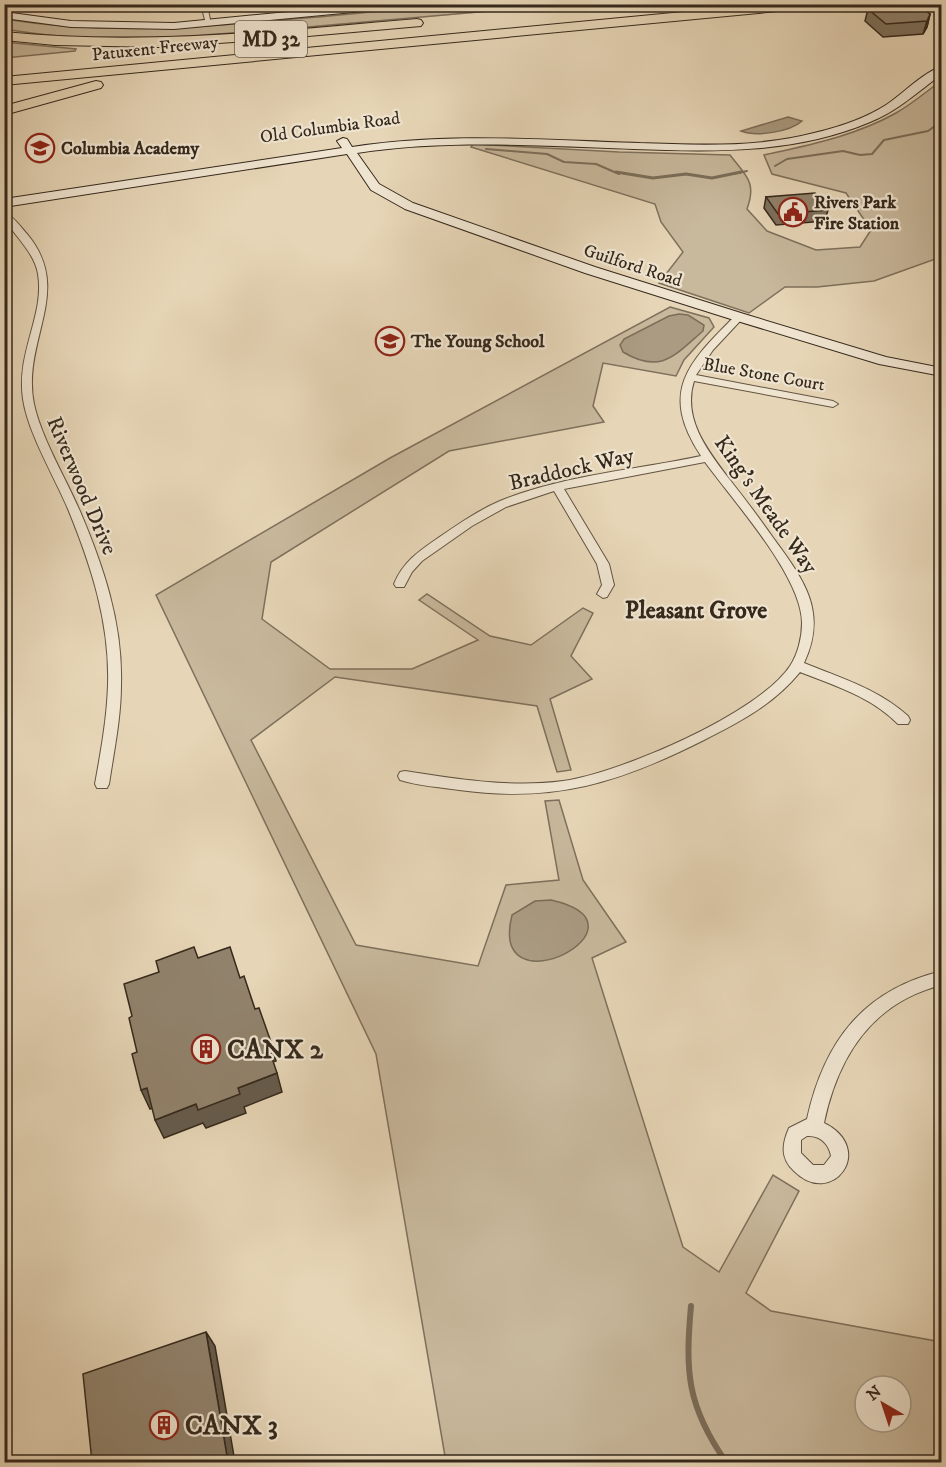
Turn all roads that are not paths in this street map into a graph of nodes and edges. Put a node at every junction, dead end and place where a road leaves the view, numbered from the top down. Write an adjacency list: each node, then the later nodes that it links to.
1 (204, 4): 6 (street)
2 (406, 4): 4 (street)
3 (810, 4): 7 (highway, Patuxent Freeway / MD 32)
4 (351, 8): 6 (street)
5 (4, 15): 6 (street)
6 (209, 24)
7 (514, 31): 11 (highway, Patuxent Freeway / MD 32); 12 (highway)
8 (4, 36): 9 (highway, Patuxent Freeway / MD 32)
9 (88, 56)
10 (942, 69): 13 (street, Old Columbia Road)
11 (4, 81)
12 (4, 111)
13 (346, 146): 14 (street, Old Columbia Road); 16 (street, Guilford Road)
14 (4, 203)
15 (4, 214): 27 (street, Riverwood Drive)
16 (739, 317): 17 (street, Guilford Road); 18 (street, King's Meade Way)
17 (942, 372)
18 (689, 377): 19 (street, Blue Stone Court); 20 (street, King's Meade Way)
19 (832, 404)
20 (708, 458): 21 (street, Braddock Way); 24 (street, King's Meade Way)
21 (558, 488): 22 (street, Braddock Way); 23 (street)
22 (400, 584)
23 (603, 594)
24 (798, 666): 25 (street); 26 (street, King's Meade Way)
25 (903, 720)
26 (405, 776)
27 (102, 784)
28 (942, 978): 29 (street)
29 (814, 1127)

